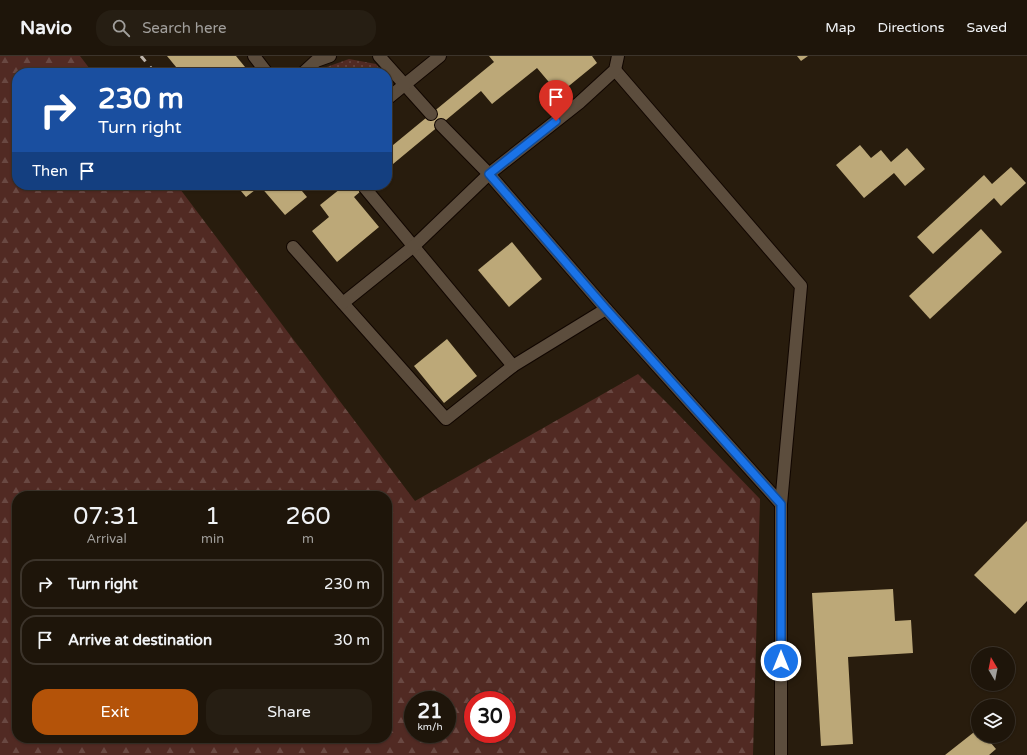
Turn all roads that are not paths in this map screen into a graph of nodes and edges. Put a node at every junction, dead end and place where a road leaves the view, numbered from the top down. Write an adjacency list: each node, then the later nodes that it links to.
1 (254, 56): 6 (street)
2 (330, 56): 7 (street)
3 (379, 56): 8 (street)
4 (440, 56): 11 (street)
5 (618, 56): 9 (street)
6 (263, 68)
7 (308, 68)
8 (389, 68)
9 (615, 70): 15 (street); 22 (street)
10 (392, 71): 11 (street)
11 (404, 85): 12 (street); 13 (street)
12 (392, 94)
13 (431, 114)
14 (441, 125): 15 (street)
15 (489, 174): 17 (street); 20 (street)
16 (367, 190): 17 (street)
17 (414, 246): 19 (street); 21 (street)
18 (293, 247): 19 (street)
19 (343, 303): 21 (street)
20 (606, 309): 21 (street); 22 (street)
21 (514, 366)
22 (781, 504): 23 (street)
23 (782, 755)

